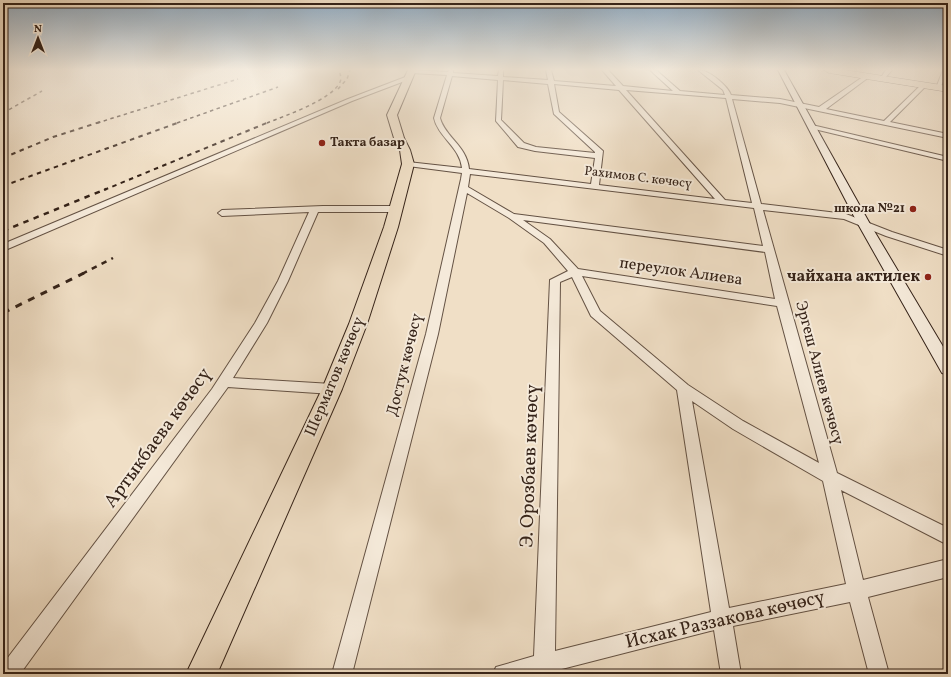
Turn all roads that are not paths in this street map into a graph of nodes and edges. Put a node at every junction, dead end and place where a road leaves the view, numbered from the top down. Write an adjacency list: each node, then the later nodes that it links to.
1 (346, 102): 29 (street)
2 (398, 102): 18 (main road)
3 (443, 102): 19 (street, Достук көчөсү)
4 (499, 102): 16 (street)
5 (555, 102): 16 (street)
6 (632, 102): 22 (street)
7 (730, 102): 23 (street, Эргеш Алиев көчөсү)
8 (778, 102): 11 (street)
9 (832, 102): 12 (street)
10 (907, 102): 13 (street)
11 (799, 104): 12 (street); 14 (main road)
12 (821, 109): 13 (street)
13 (885, 123): 15 (street)
14 (812, 127): 17 (street); 28 (main road)
15 (948, 136)
16 (599, 156): 20 (street)
17 (948, 159)
18 (408, 164): 19 (street, Рахимов С. көчөсү); 24 (main road, Шерматов көчөсү)
19 (467, 172): 20 (street, Рахимов С. көчөсү); 21 (street, Достук көчөсү)
20 (595, 186): 22 (street, Рахимов С. көчөсү)
21 (464, 188): 27 (street); 46 (street, Достук көчөсү)
22 (722, 201): 23 (street, Рахимов С. көчөсү)
23 (758, 206): 28 (street, Рахимов С. көчөсү); 30 (street, Эргеш Алиев көчөсү)
24 (396, 209): 25 (street); 37 (main road, Шерматов көчөсү)
25 (314, 210): 26 (street); 35 (street, Артыкбаева көчөсү)
26 (222, 213)
27 (512, 216): 30 (street); 32 (street)
28 (864, 224): 31 (street, Рахимов С. көчөсү); 34 (main road)
29 (3, 248)
30 (769, 250): 33 (street, Эргеш Алиев көчөсү)
31 (948, 253)
32 (575, 272): 33 (street, переулок Алиева); 36 (street); 43 (street, Э. Орозбаев көчөсү)
33 (782, 303): 38 (street, Эргеш Алиев көчөсү)
34 (948, 369)
35 (224, 382): 37 (street); 44 (street, Артыкбаева көчөсү)
36 (683, 388): 38 (street); 42 (street)
37 (332, 389): 45 (main road, Шерматов көчөсү)
38 (830, 477): 39 (street); 41 (street, Эргеш Алиев көчөсү)
39 (948, 537)
40 (948, 568): 41 (street, Исхак Раззакова көчөсү)
41 (857, 591): 42 (street, Исхак Раззакова көчөсү); 49 (street, Эргеш Алиев көчөсү)
42 (721, 619): 43 (street, Исхак Раззакова көчөсү); 48 (street)
43 (545, 669): 47 (street, Исхак Раззакова көчөсү)
44 (8, 674)
45 (201, 674)
46 (342, 674)
47 (503, 674)
48 (731, 674)
49 (879, 674)

